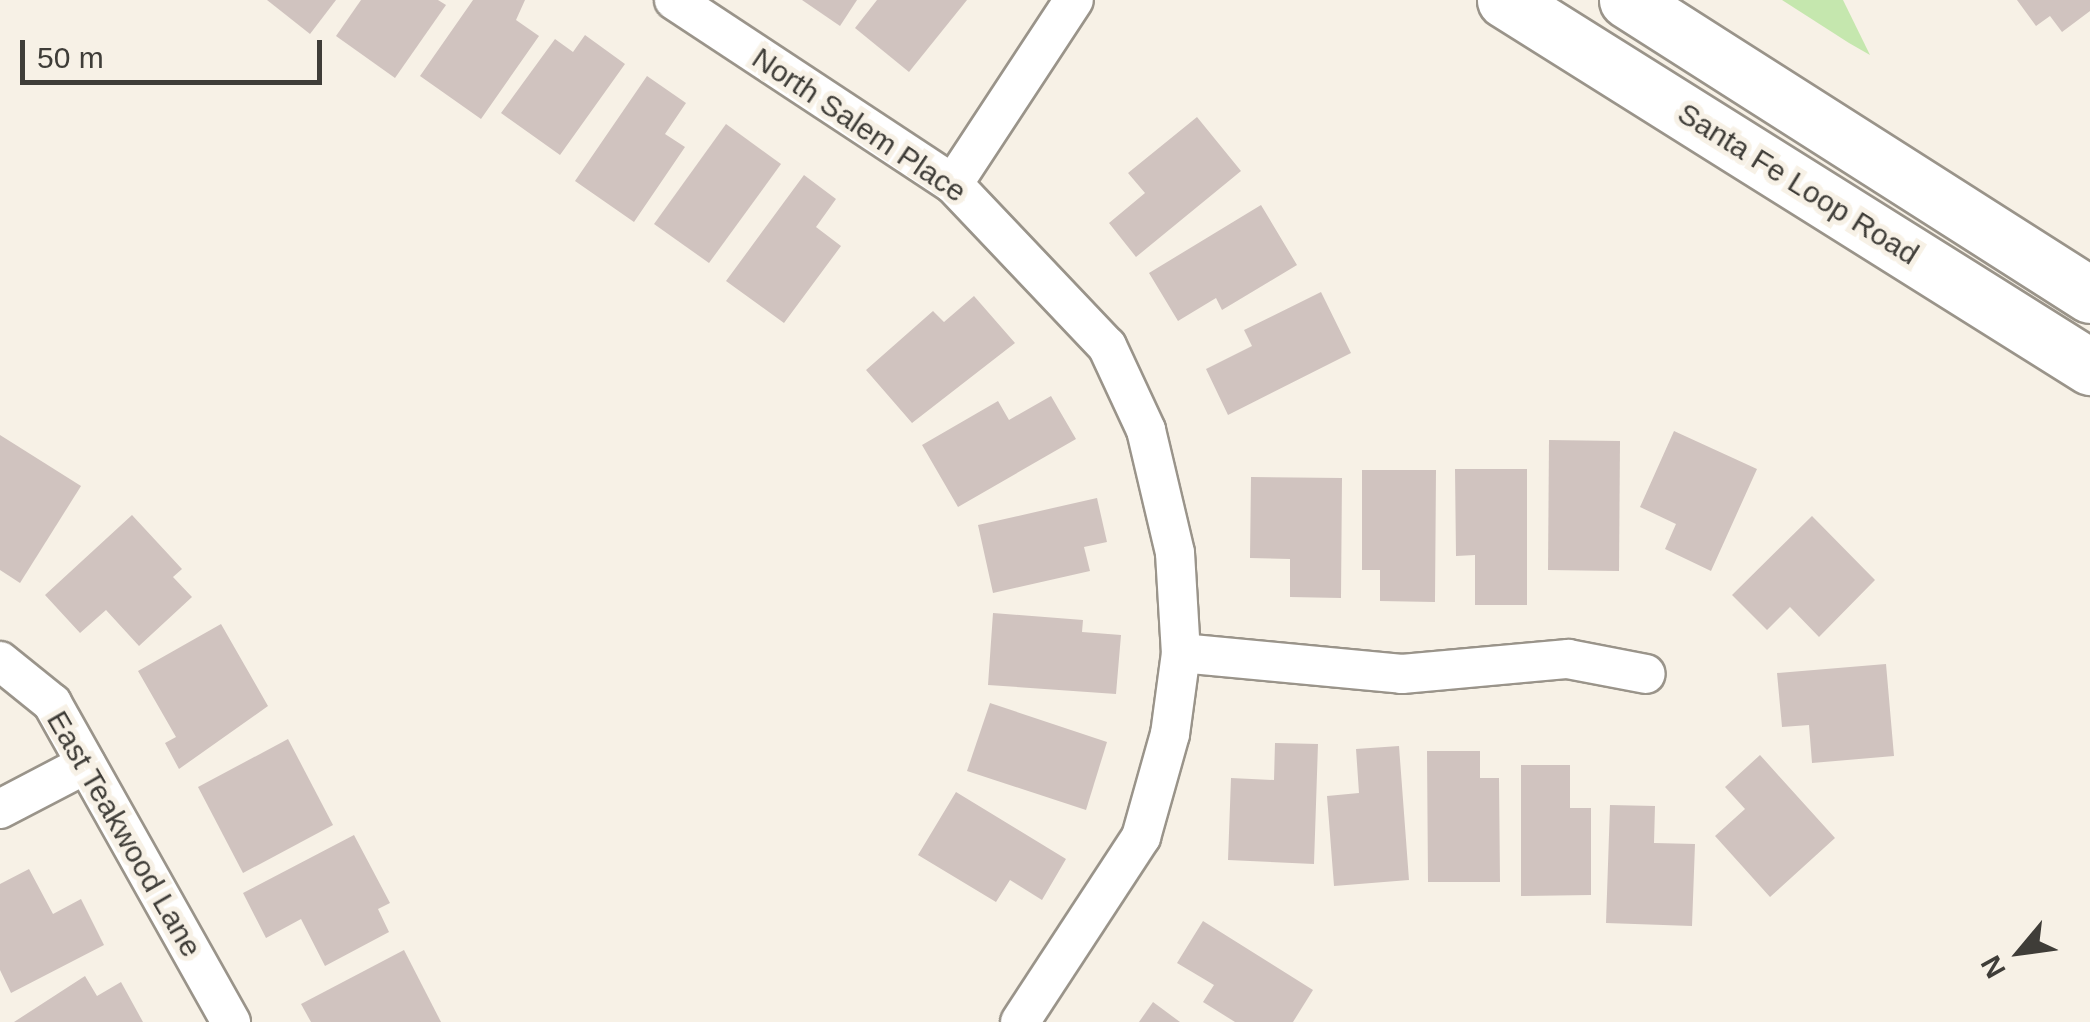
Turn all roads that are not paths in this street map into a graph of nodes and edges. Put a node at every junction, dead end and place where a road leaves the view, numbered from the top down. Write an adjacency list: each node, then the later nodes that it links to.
1 (674, 0): 5 (street, North Salem Place)
2 (1074, 0): 5 (street)
3 (1506, 0): 7 (main road, Santa Fe Loop Road)
4 (1627, 0): 6 (main road, Santa Fe Loop Road)
5 (953, 184): 8 (street, North Salem Place)
6 (2090, 295)
7 (2090, 367)
8 (1181, 653): 10 (street); 14 (street, North Salem Place)
9 (0, 661): 11 (street, East Teakwood Lane)
10 (1646, 674)
11 (86, 764): 12 (street); 13 (street, East Teakwood Lane)
12 (0, 810)
13 (230, 1022)
14 (1020, 1022)

